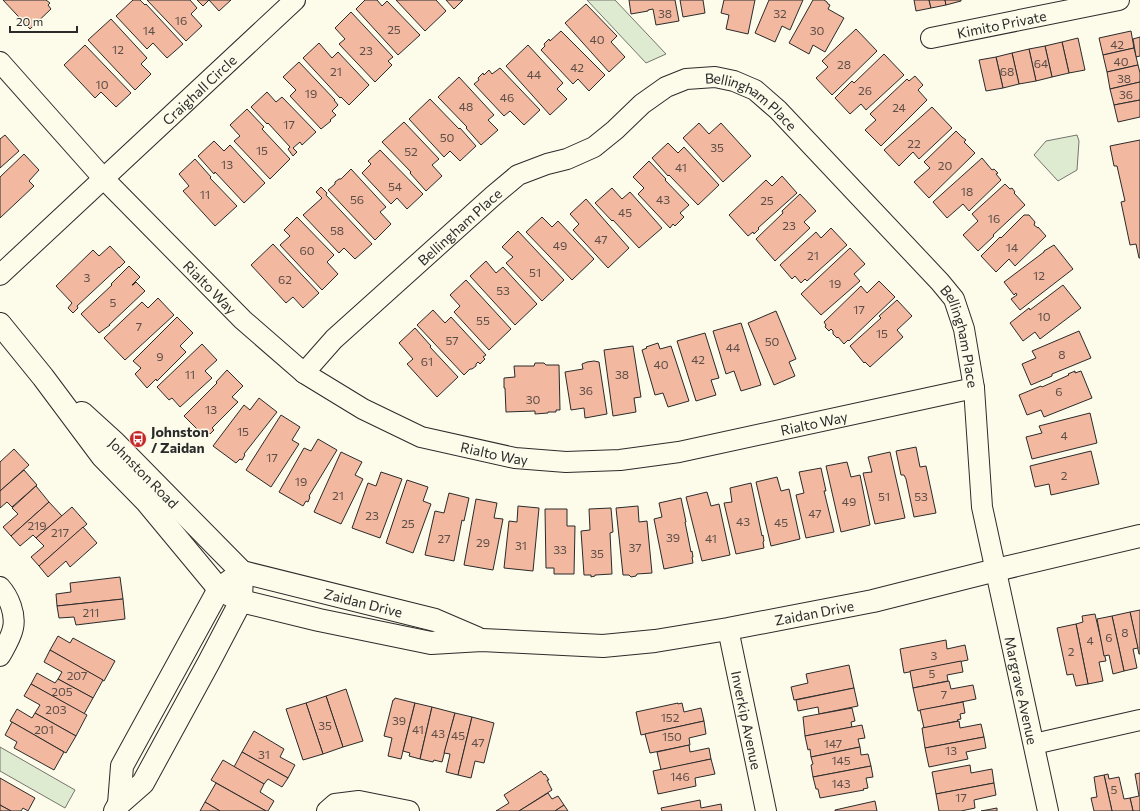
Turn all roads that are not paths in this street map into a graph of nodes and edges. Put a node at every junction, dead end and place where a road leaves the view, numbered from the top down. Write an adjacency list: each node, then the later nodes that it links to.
1 (295, 0): 5 (street, Craighall Circle)
2 (1119, 0): 3 (street, Kimito Private)
3 (931, 38)
4 (0, 62): 5 (street)
5 (104, 179): 6 (street, Craighall Circle); 8 (street, Rialto Way)
6 (0, 275)
7 (0, 324): 9 (street, Johnston Road)
8 (304, 373): 10 (street, Rialto Way); 10 (street, Bellingham Place)
9 (43, 377): 13 (street, Johnston Road); 15 (street, Johnston Road)
10 (974, 388): 12 (street, Bellingham Place)
11 (1140, 536): 12 (street, Zaidan Drive)
12 (996, 570): 17 (street, Zaidan Drive); 21 (street, Margrave Avenue)
13 (242, 572): 15 (street); 16 (street); 18 (street, Zaidan Drive)
14 (0, 587): 19 (street)
15 (219, 590): 16 (street, Johnston Road); 22 (street)
16 (241, 600): 18 (street, Zaidan Drive); 22 (street)
17 (728, 629): 18 (street, Zaidan Drive); 25 (street, Inverkip Avenue)
18 (482, 640)
19 (0, 656)
20 (1140, 720): 21 (street)
21 (1034, 744): 26 (street, Margrave Avenue)
22 (117, 808)
23 (326, 811): 24 (street)
24 (409, 811)
25 (766, 811)
26 (1048, 811)

